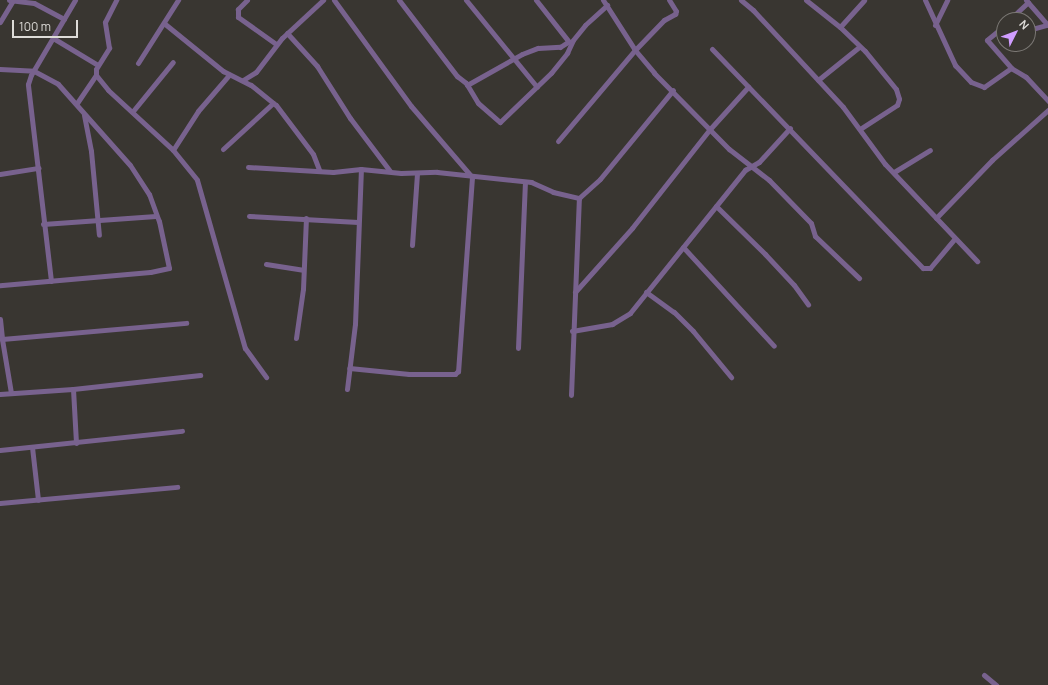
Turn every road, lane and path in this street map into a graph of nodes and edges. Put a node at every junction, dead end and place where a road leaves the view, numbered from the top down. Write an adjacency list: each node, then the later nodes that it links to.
1 (9, 0): 2 (street)
2 (12, 0): 22 (street); 23 (street)
3 (75, 0): 22 (street)
4 (116, 0): 42 (street)
5 (178, 0): 24 (street)
6 (246, 0): 33 (street)
7 (323, 0): 29 (street)
8 (334, 0): 76 (street)
9 (399, 0): 50 (street)
10 (466, 0): 39 (street)
11 (536, 0): 32 (street)
12 (603, 0): 20 (street)
13 (668, 0): 36 (street)
14 (741, 0): 49 (street)
15 (806, 0): 27 (street)
16 (864, 0): 27 (street)
17 (925, 0): 25 (street)
18 (947, 0): 25 (street)
19 (1027, 1): 21 (street); 26 (street)
20 (607, 5): 32 (street); 36 (street)
21 (1017, 12)
22 (64, 19): 31 (street)
23 (0, 22)
24 (165, 24): 41 (street); 47 (street)
25 (935, 25): 43 (street)
26 (1048, 25): 28 (street)
27 (840, 26): 34 (street)
28 (1036, 28)
29 (287, 33): 33 (street); 72 (street)
30 (996, 36): 37 (street)
31 (53, 38): 42 (street); 45 (street)
32 (571, 41): 39 (street); 51 (street)
33 (276, 44): 48 (street)
34 (859, 47): 49 (street); 61 (street)
35 (712, 49): 52 (street)
36 (635, 50): 53 (street); 63 (street)
37 (996, 50)
38 (997, 52): 43 (street)
39 (514, 59): 50 (street); 51 (street)
40 (173, 62): 58 (street)
41 (138, 63)
42 (98, 65): 46 (street)
43 (1011, 68): 54 (street)
44 (0, 69): 45 (street)
45 (34, 71): 55 (street); 68 (street)
46 (96, 75): 55 (street); 58 (street)
47 (229, 75): 48 (street); 65 (street)
48 (243, 80): 56 (street)
49 (818, 80): 61 (street)
50 (467, 85): 51 (street)
51 (537, 87)
52 (748, 87): 60 (street); 62 (street)
53 (672, 90): 62 (street); 78 (street)
54 (1048, 101)
55 (77, 103): 59 (street)
56 (272, 103): 64 (street); 71 (street)
57 (1048, 110): 83 (street)
58 (133, 111): 65 (street)
59 (83, 114): 80 (street); 84 (street)
60 (790, 128): 69 (street); 88 (street)
61 (860, 128): 73 (street)
62 (710, 129): 69 (street); 97 (street)
63 (558, 141)
64 (223, 149)
65 (173, 150): 109 (street)
66 (930, 150): 73 (street)
67 (248, 167): 71 (street)
68 (39, 168): 74 (street); 86 (street)
69 (751, 168): 79 (street); 94 (street)
70 (361, 169): 71 (street); 72 (street); 85 (street)
71 (319, 170)
72 (390, 171): 75 (street)
73 (894, 172): 83 (street)
74 (0, 174)
75 (417, 174): 76 (street); 89 (street)
76 (472, 177): 77 (street); 107 (street)
77 (524, 182): 78 (street); 106 (street)
78 (579, 198): 97 (street)
79 (716, 206): 90 (street); 99 (street)
80 (156, 216): 84 (street); 95 (street)
81 (249, 216): 82 (street)
82 (306, 218): 85 (street); 93 (street)
83 (936, 218): 88 (street)
84 (96, 221): 86 (street); 87 (street)
85 (358, 222): 107 (street)
86 (43, 224): 95 (street)
87 (98, 235)
88 (954, 239): 91 (street)
89 (412, 245)
90 (683, 247): 98 (street); 105 (street)
91 (977, 261)
92 (266, 264): 93 (street)
93 (303, 270): 104 (street)
94 (859, 278)
95 (51, 281): 96 (street)
96 (0, 285)
97 (575, 292): 102 (street)
98 (646, 292): 102 (street); 110 (street)
99 (808, 304)
100 (0, 319): 103 (street)
101 (186, 323): 103 (street)
102 (572, 331): 115 (street)
103 (2, 338): 113 (street)
104 (296, 338)
105 (774, 346)
106 (518, 348)
107 (349, 368): 112 (street)
108 (200, 375): 111 (street)
109 (266, 377)
110 (730, 377)
111 (73, 389): 113 (street); 117 (street)
112 (347, 389)
113 (11, 393): 114 (street)
114 (0, 394)
115 (571, 395)
116 (182, 431): 117 (street)
117 (76, 443): 118 (street)
118 (32, 447): 119 (street); 121 (street)
119 (0, 450)
120 (177, 488): 121 (street)
121 (38, 500): 122 (street)
122 (0, 502)
123 (984, 675): 124 (street)
124 (996, 685)

